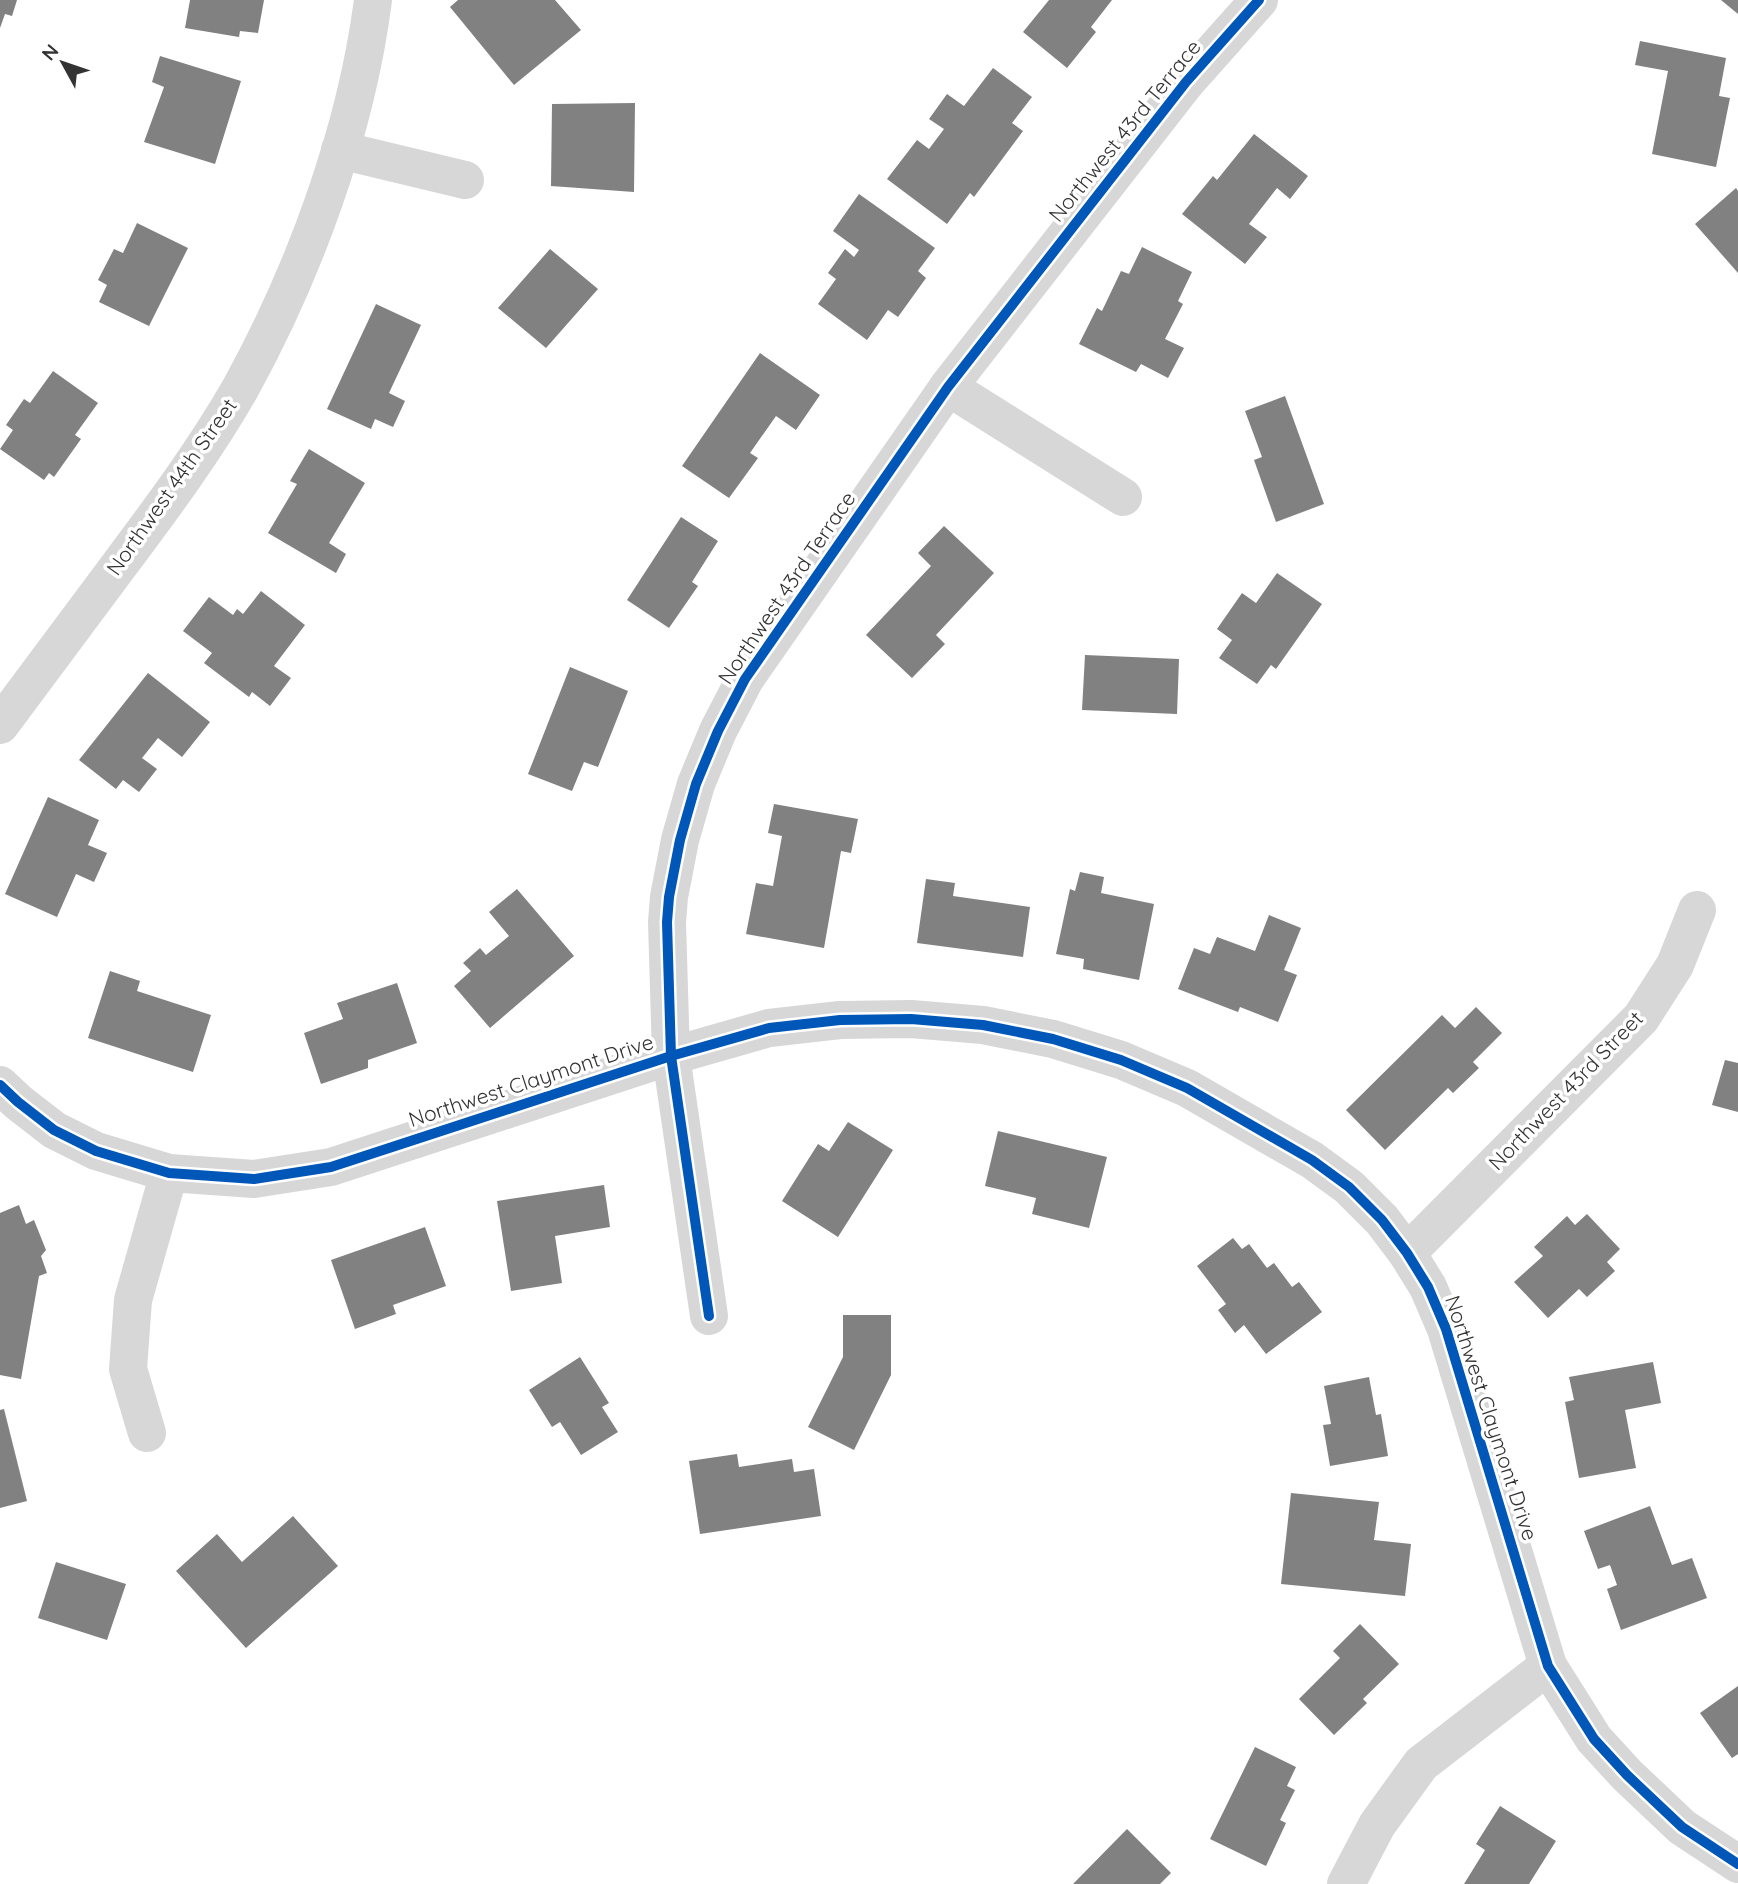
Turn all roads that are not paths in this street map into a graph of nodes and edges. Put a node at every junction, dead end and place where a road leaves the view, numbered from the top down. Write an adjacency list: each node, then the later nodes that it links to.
1 (373, 0): 3 (street, Northwest 44th Street)
2 (1259, 0): 5 (street, Northwest 43rd Terrace)
3 (340, 150): 4 (street); 7 (street, Northwest 44th Street)
4 (465, 180)
5 (948, 387): 6 (street); 9 (street, Northwest 43rd Terrace)
6 (1123, 497)
7 (0, 725)
8 (1697, 910): 12 (street, Northwest 43rd Street)
9 (671, 1056): 11 (street, Northwest Claymont Drive); 12 (street, Northwest Claymont Drive); 13 (street, Northwest 43rd Terrace)
10 (0, 1085): 11 (street, Northwest Claymont Drive)
11 (169, 1173): 14 (street)
12 (1407, 1253): 15 (street, Northwest Claymont Drive)
13 (709, 1316)
14 (147, 1433)
15 (1548, 1666): 16 (street, Northwest Claymont Drive); 17 (street)
16 (1738, 1864)
17 (1346, 1884)

